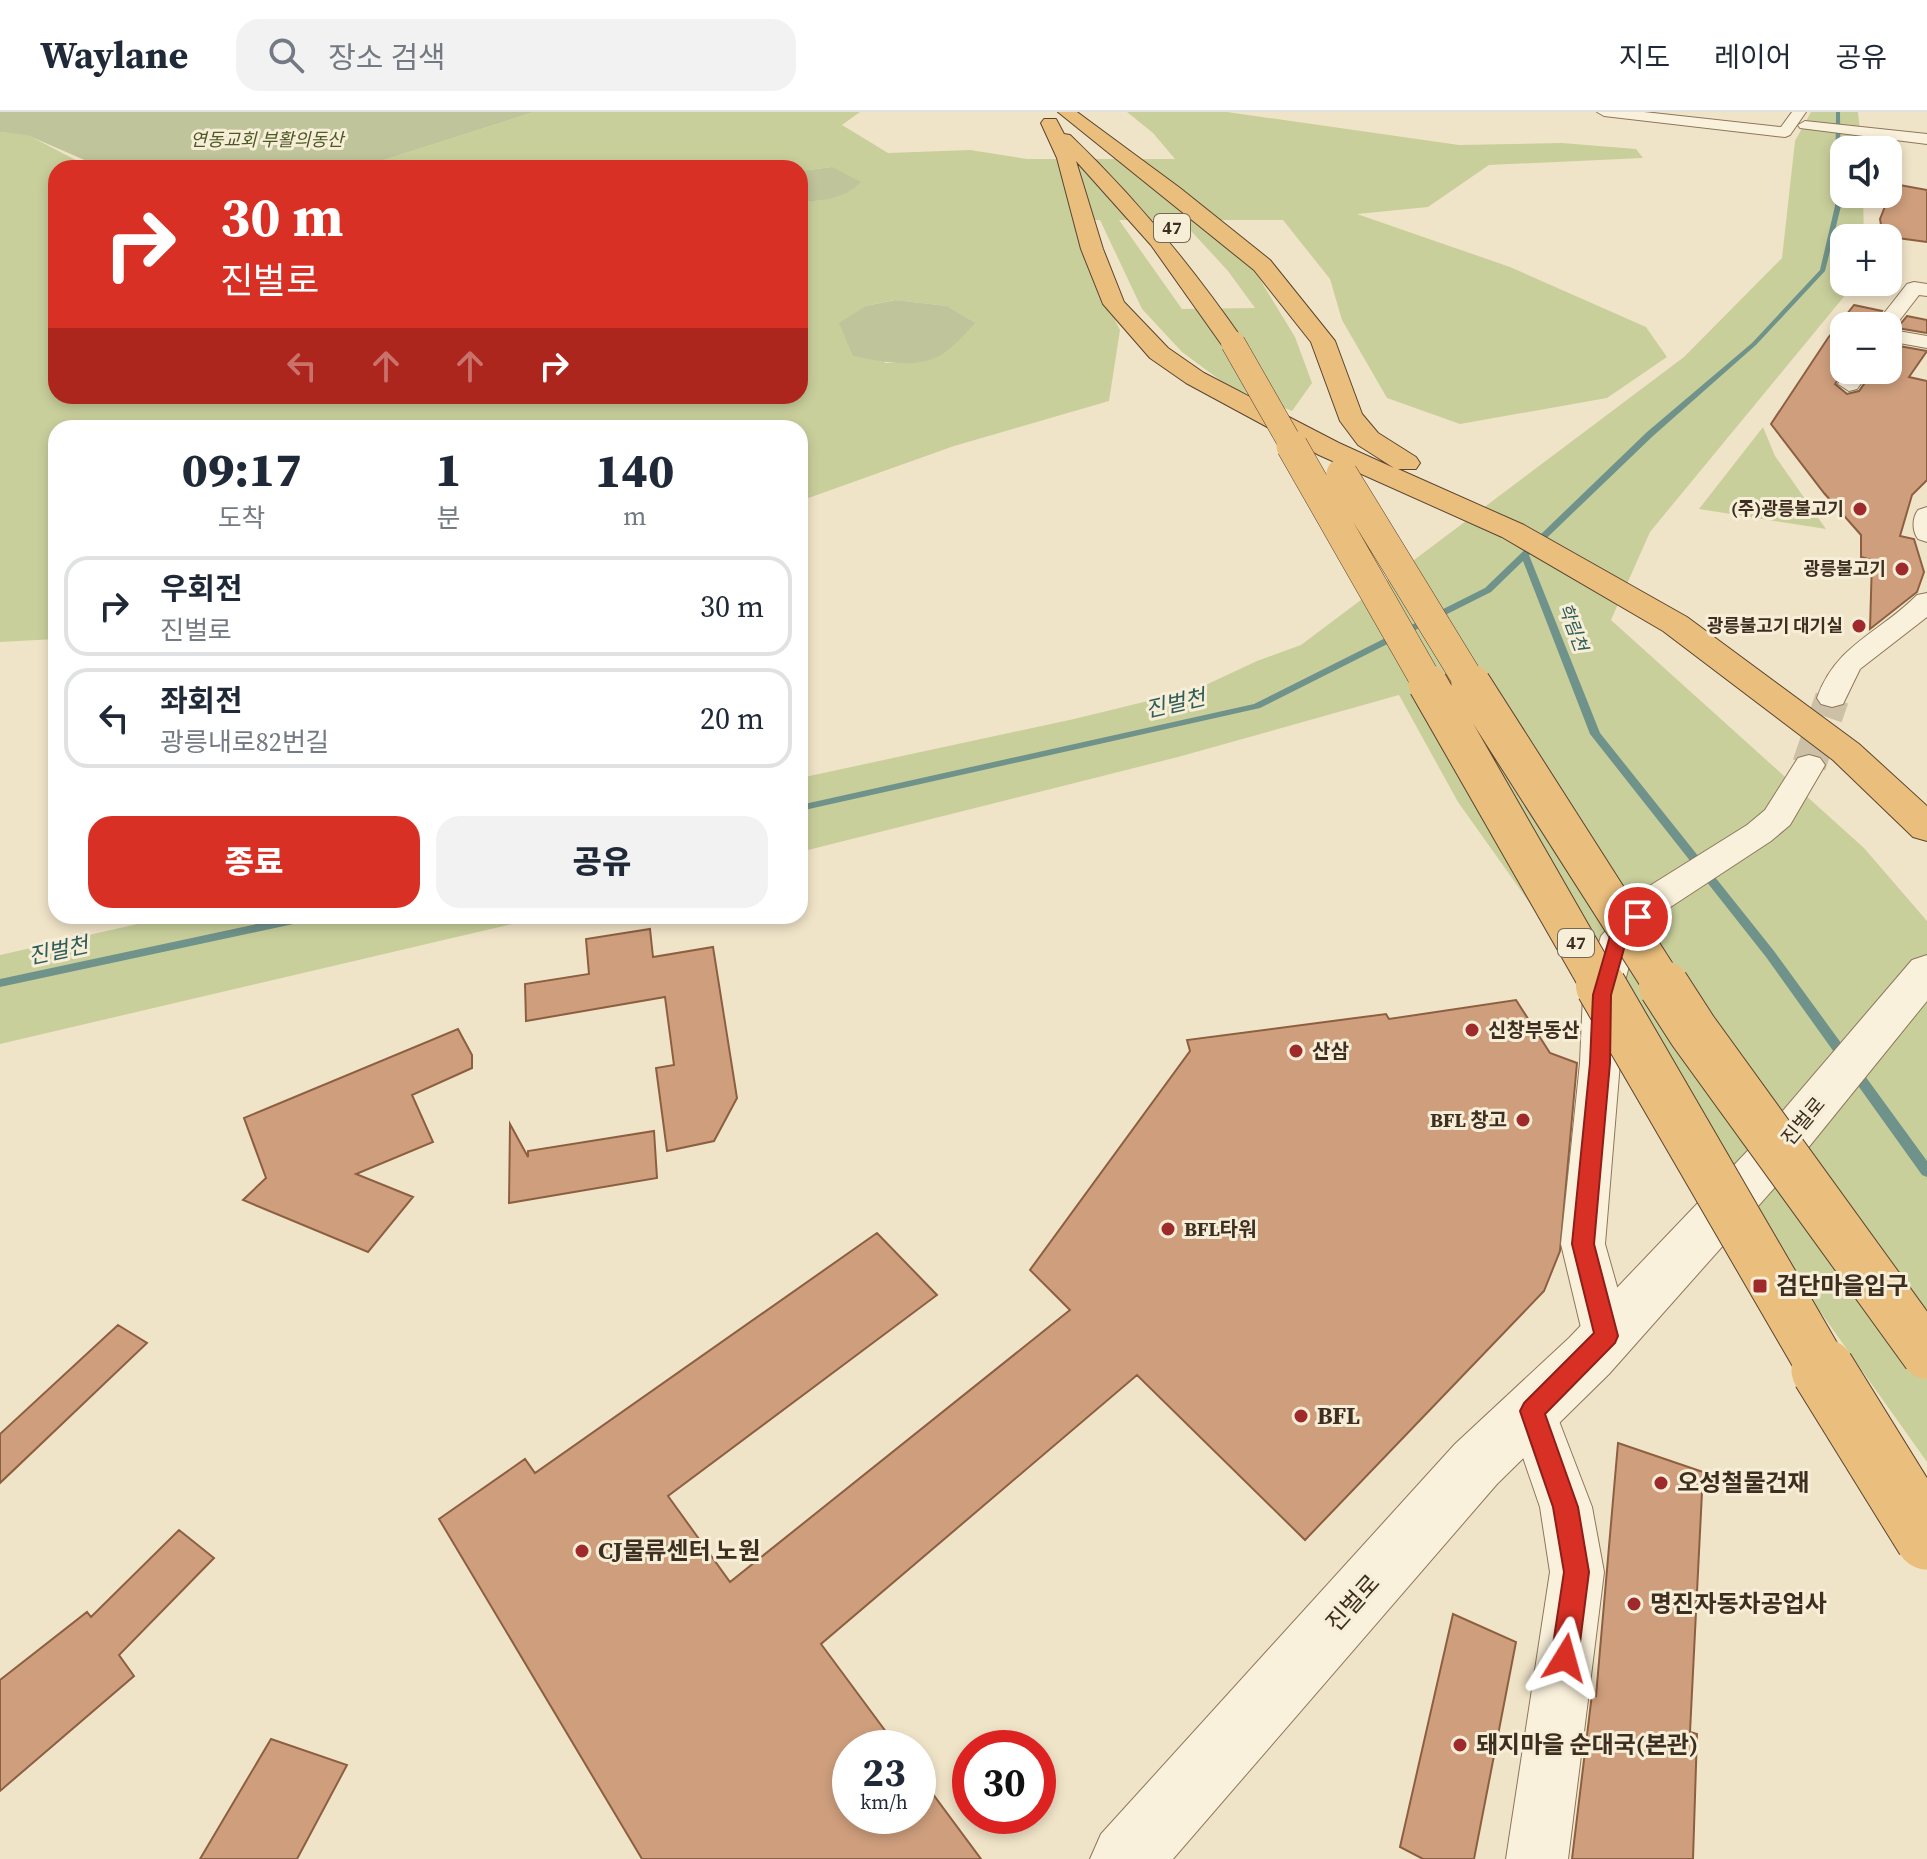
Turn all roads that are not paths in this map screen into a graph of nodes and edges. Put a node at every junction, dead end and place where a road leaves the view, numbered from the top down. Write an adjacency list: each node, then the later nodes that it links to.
1 (1604, 112): 3 (street)
2 (1057, 117): 5 (highway, 47); 10 (highway, 47); 12 (highway); 12 (highway)
3 (1802, 119): 4 (street)
4 (1927, 139)
5 (1186, 244)
6 (1927, 290): 7 (street)
7 (1895, 312)
8 (1902, 338): 9 (street)
9 (1927, 342)
10 (1247, 343): 22 (highway, 47, bridge); 24 (highway, 47, bridge)
11 (1927, 515): 13 (street)
12 (1513, 531): 16 (highway)
13 (1927, 534)
14 (1927, 601): 15 (street)
15 (1832, 698)
16 (1846, 752): 18 (highway); 19 (highway)
17 (1809, 765): 21 (street)
18 (1927, 794)
19 (1927, 828)
20 (1921, 985): 21 (street, 진벌로)
21 (1598, 1346): 23 (street, 진벌로)
22 (1927, 1354)
23 (1532, 1411): 25 (street, 진벌로); 26 (street)
24 (1927, 1538)
25 (1126, 1859)
26 (1537, 1859)

